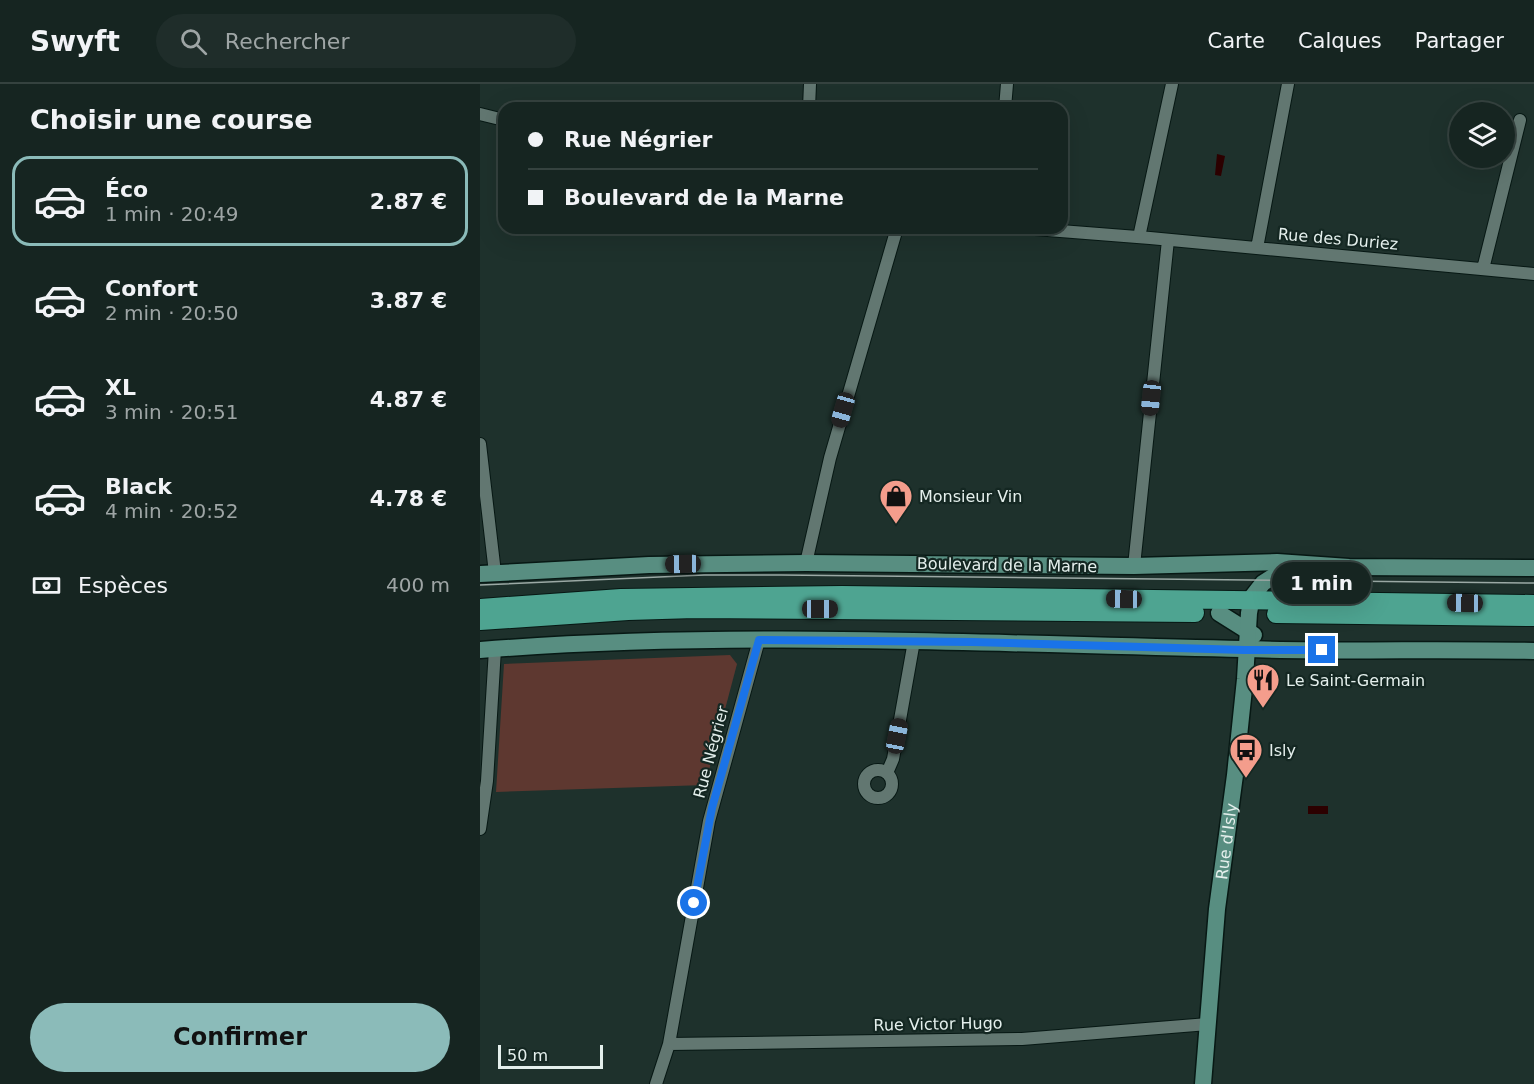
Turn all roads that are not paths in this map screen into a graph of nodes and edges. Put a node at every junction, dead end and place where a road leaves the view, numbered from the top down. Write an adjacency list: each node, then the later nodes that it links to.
1 (810, 84): 5 (street)
2 (1007, 84): 6 (street)
3 (1172, 84): 12 (street)
4 (1288, 84): 14 (street)
5 (809, 102)
6 (1006, 102)
7 (480, 114): 8 (street)
8 (498, 118)
9 (1520, 120): 15 (street)
10 (1068, 232): 12 (street, Rue des Duriez)
11 (895, 234): 18 (street)
12 (1139, 237): 13 (street, Rue des Duriez)
13 (1168, 240): 14 (street, Rue des Duriez); 19 (street)
14 (1257, 248): 15 (street, Rue des Duriez)
15 (1483, 269): 16 (street, Rue des Duriez)
16 (1534, 274)
17 (480, 444): 22 (street)
18 (806, 563): 19 (main road, Boulevard de la Marne); 22 (main road, Boulevard de la Marne)
19 (1134, 566): 20 (main road, Boulevard de la Marne)
20 (1349, 567): 21 (main road, Boulevard de la Marne); 24 (main road)
21 (1534, 568)
22 (488, 573)
23 (1534, 604): 24 (main road, Boulevard de la Marne)
24 (1250, 607): 25 (main road, Boulevard de la Marne); 26 (main road, Boulevard de la Marne); 27 (main road, Boulevard de la Marne); 29 (main road, Rue d'Isly)
25 (480, 608)
26 (1219, 613): 28 (main road, Boulevard de la Marne); 29 (main road)
27 (1534, 617)
28 (480, 621)
29 (1248, 632): 33 (main road, Rue d'Isly); 34 (main road)
30 (759, 640): 31 (main road); 32 (main road); 39 (street, Rue Négrier)
31 (914, 641): 33 (main road); 36 (street)
32 (488, 650): 37 (street)
33 (1247, 650): 34 (main road); 38 (main road, Rue d'Isly)
34 (1322, 650): 35 (main road)
35 (1534, 651)
36 (886, 772)
37 (480, 829)
38 (1208, 1024): 39 (street, Rue Victor Hugo); 41 (main road, Rue d'Isly)
39 (669, 1044): 40 (street, Rue Négrier)
40 (656, 1084)
41 (1203, 1084)

